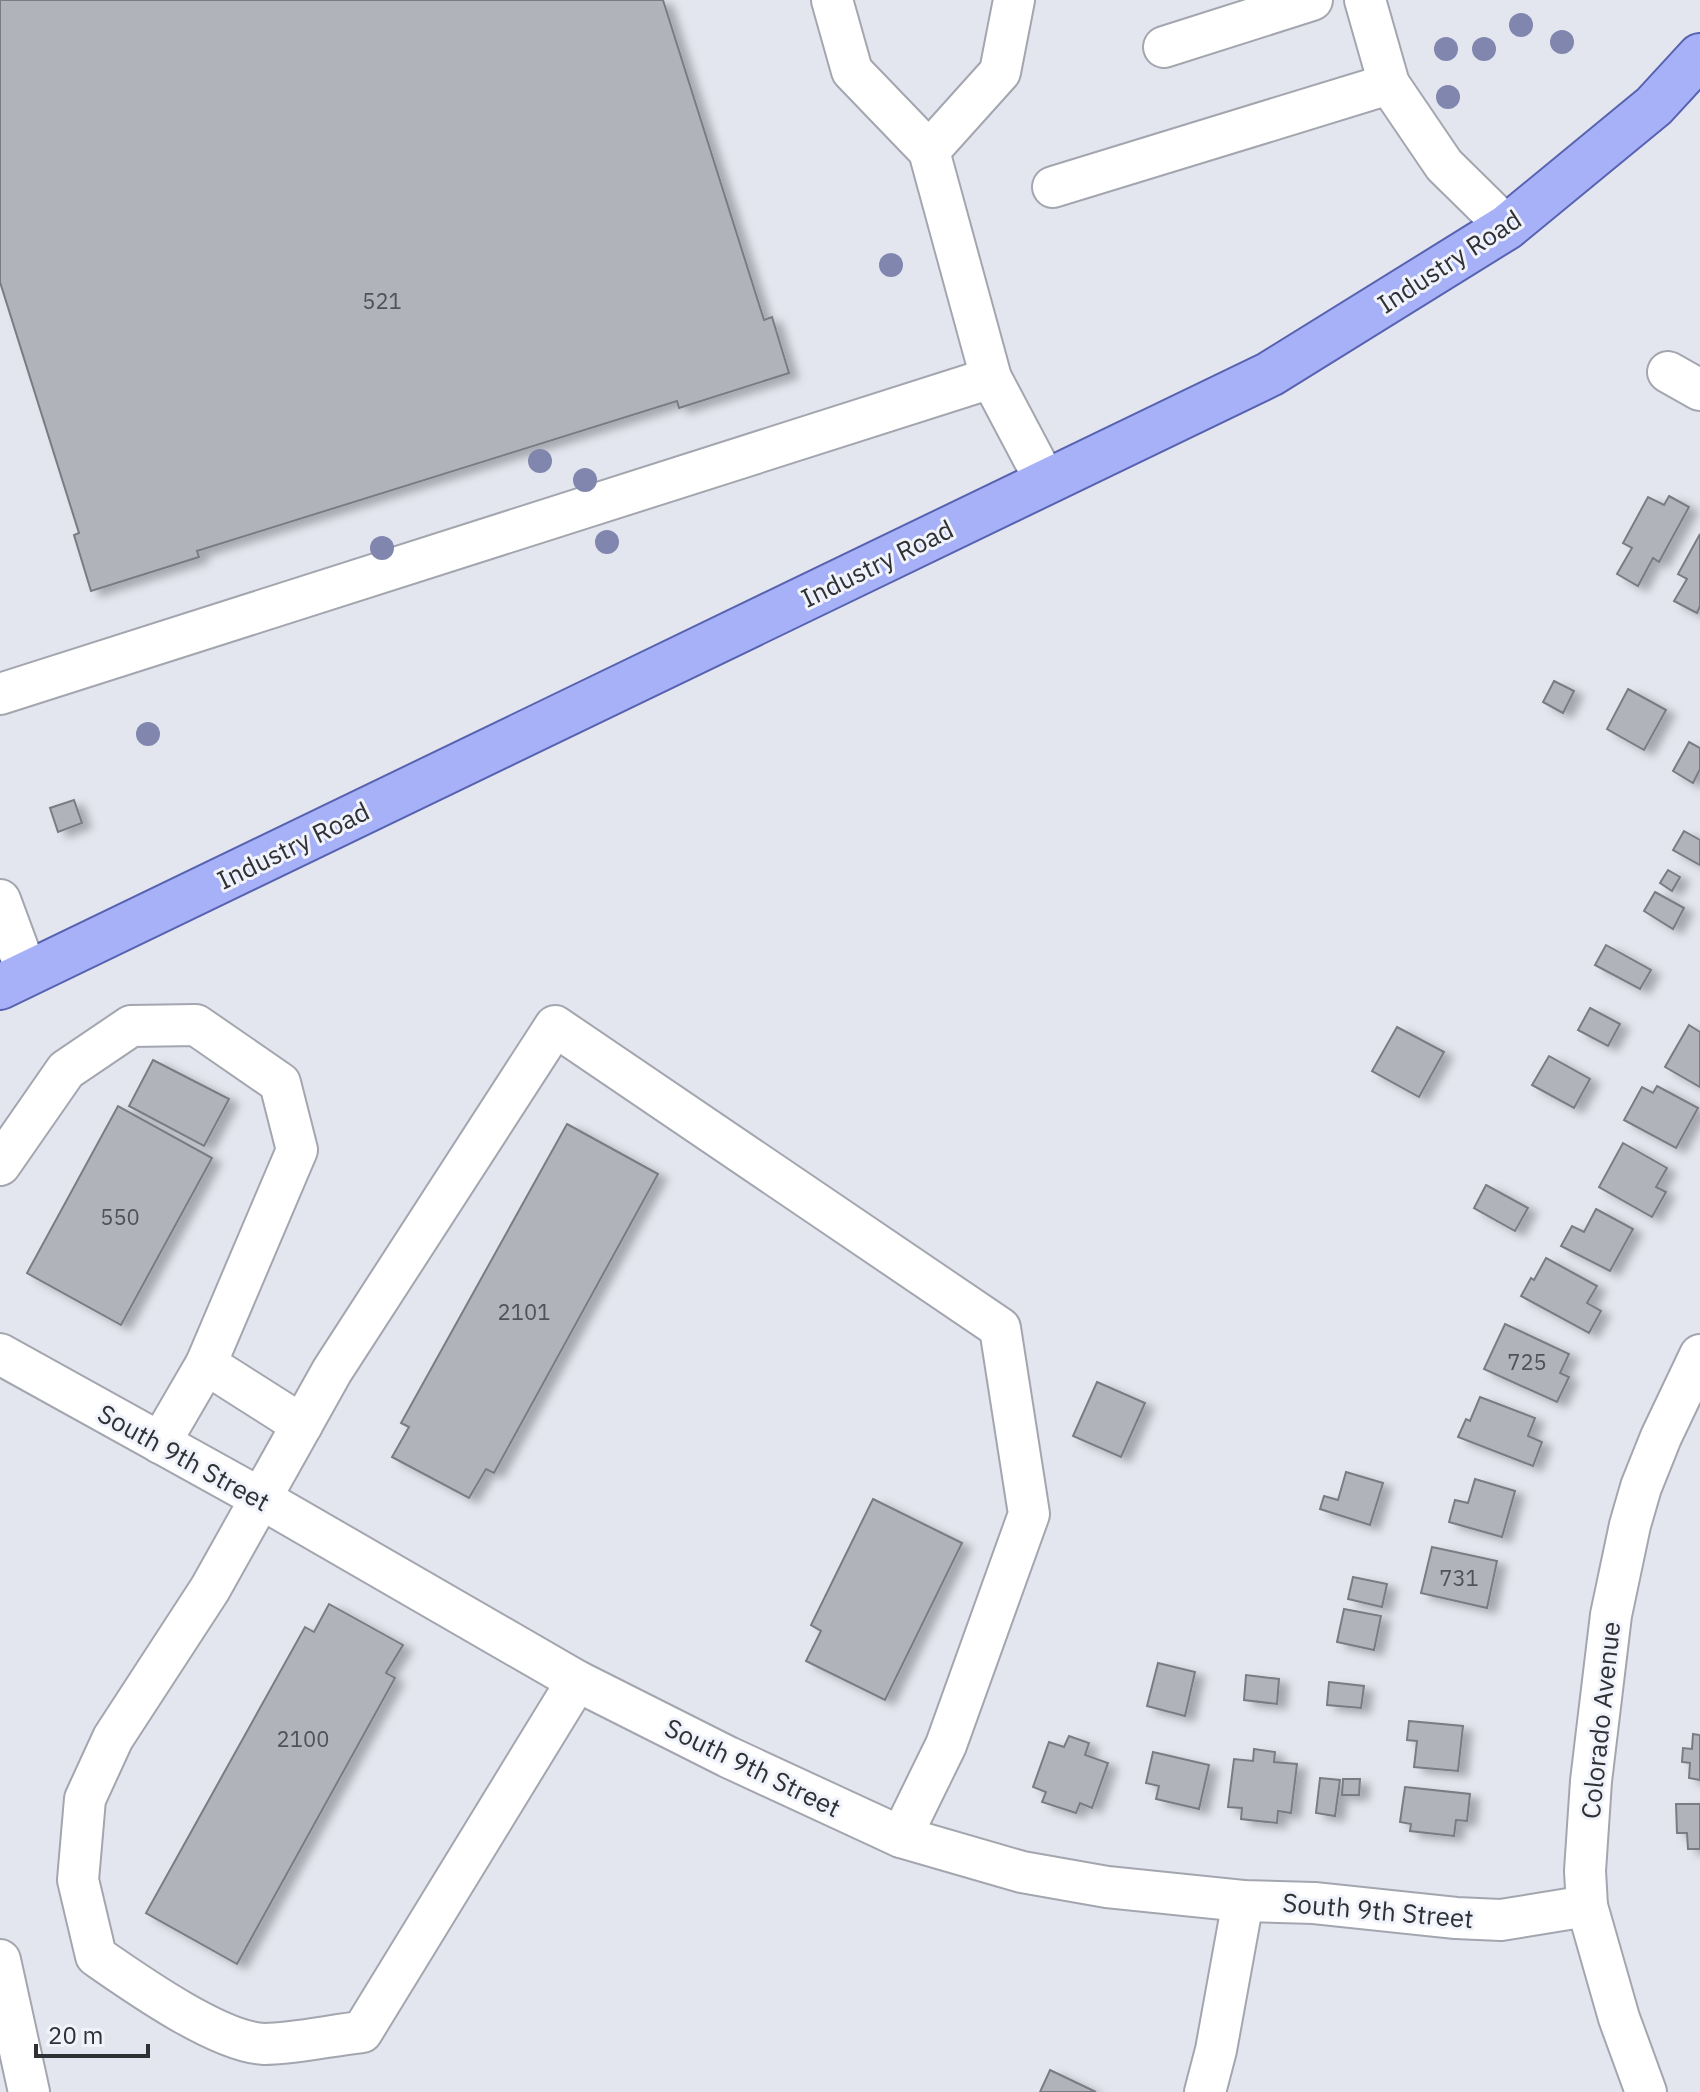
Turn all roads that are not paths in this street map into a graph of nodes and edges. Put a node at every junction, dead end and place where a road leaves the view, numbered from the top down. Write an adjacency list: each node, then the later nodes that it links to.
1 (832, 0): 8 (street)
2 (1014, 0): 8 (street)
3 (1312, 0): 5 (street)
4 (1365, 0): 7 (street)
5 (1164, 47)
6 (1700, 56): 10 (main road, Industry Road)
7 (1389, 84): 9 (street); 10 (street)
8 (929, 151): 11 (street)
9 (1053, 187)
10 (1507, 227): 12 (main road, Industry Road)
11 (991, 378): 12 (street); 13 (street)
12 (1046, 482): 15 (main road, Industry Road)
13 (0, 694)
14 (0, 900): 15 (street)
15 (14, 980)
16 (0, 1165): 19 (street)
17 (0, 1354): 21 (street, South 9th Street)
18 (1700, 1355): 26 (street, Colorado Avenue)
19 (206, 1364): 20 (street); 21 (street)
20 (302, 1425): 22 (street); 24 (street)
21 (160, 1443): 22 (street, South 9th Street)
22 (260, 1498): 23 (street, South 9th Street); 23 (street)
23 (577, 1681): 24 (street, South 9th Street)
24 (901, 1837): 25 (street, South 9th Street)
25 (1243, 1901): 26 (street, South 9th Street); 29 (street)
26 (1587, 1906): 30 (street, Colorado Avenue)
27 (0, 1960): 28 (street)
28 (29, 2092)
29 (1205, 2092)
30 (1646, 2092)

